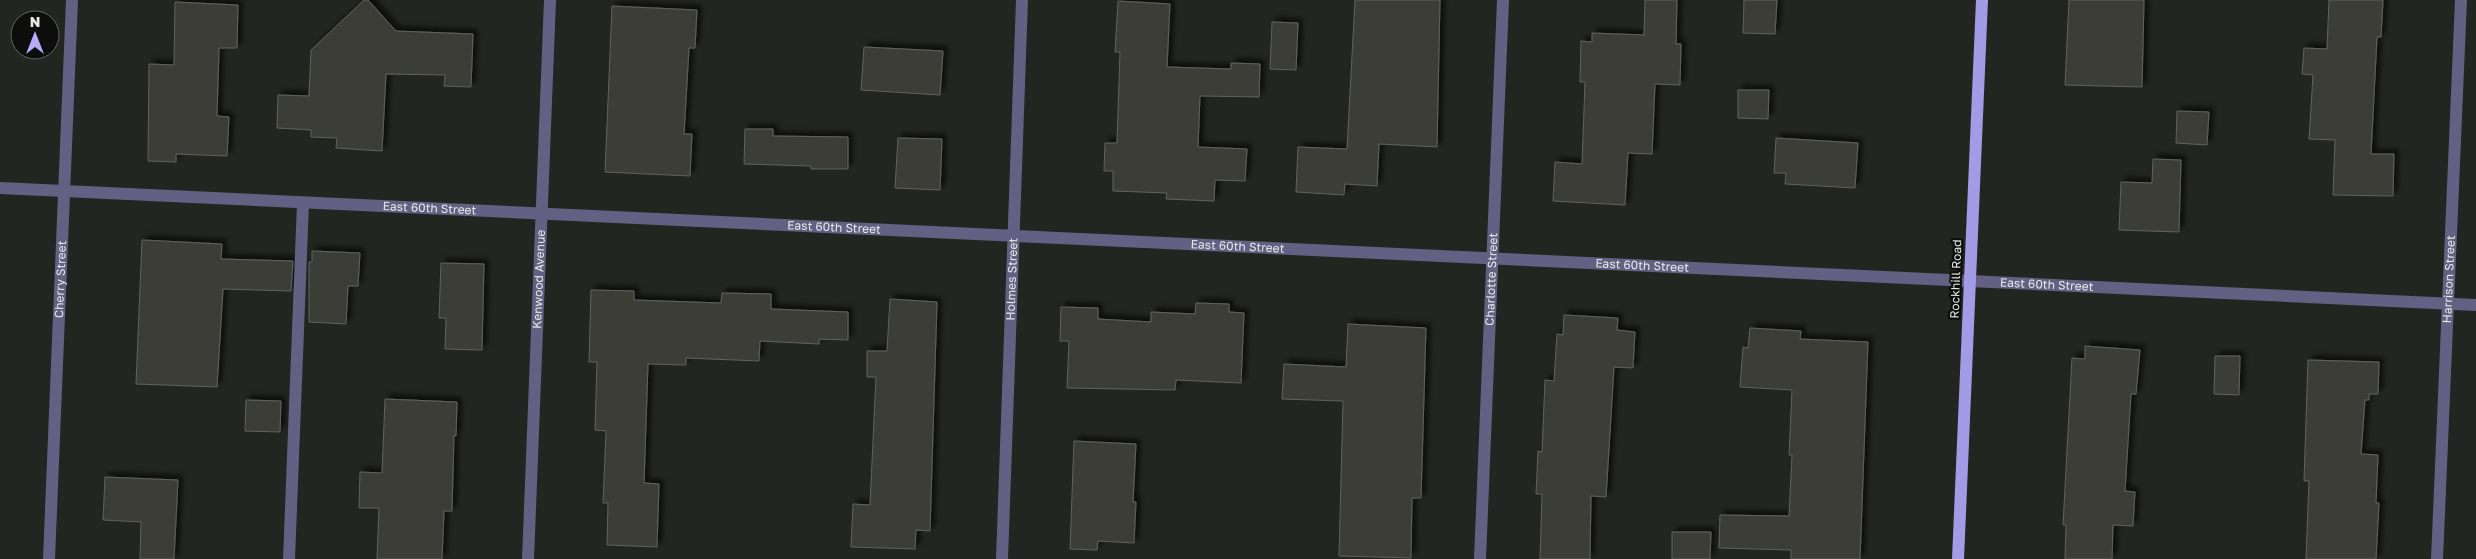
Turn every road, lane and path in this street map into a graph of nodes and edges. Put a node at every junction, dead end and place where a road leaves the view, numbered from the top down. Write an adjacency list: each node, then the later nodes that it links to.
1 (72, 0): 8 (street, Cherry Street)
2 (550, 0): 10 (street, Kenwood Avenue)
3 (1022, 0): 11 (street, Holmes Street)
4 (1503, 0): 12 (street, Charlotte Street)
5 (1982, 0): 13 (main road, Rockhill Road)
6 (2461, 0): 14 (street, Harrison Street)
7 (0, 188): 8 (street, East 60th Street)
8 (64, 191): 9 (street, East 60th Street); 16 (street, Cherry Street)
9 (303, 202): 10 (street, East 60th Street); 17 (street)
10 (541, 214): 11 (street, East 60th Street); 18 (street, Kenwood Avenue)
11 (1014, 236): 12 (street, East 60th Street); 19 (street, Holmes Street)
12 (1493, 257): 13 (street, East 60th Street); 20 (street, Charlotte Street)
13 (1970, 280): 14 (street, East 60th Street); 21 (main road, Rockhill Road)
14 (2448, 303): 15 (street, East 60th Street); 22 (street, Harrison Street)
15 (2476, 305)
16 (49, 559)
17 (289, 559)
18 (528, 559)
19 (1002, 559)
20 (1480, 559)
21 (1958, 559)
22 (2437, 559)

